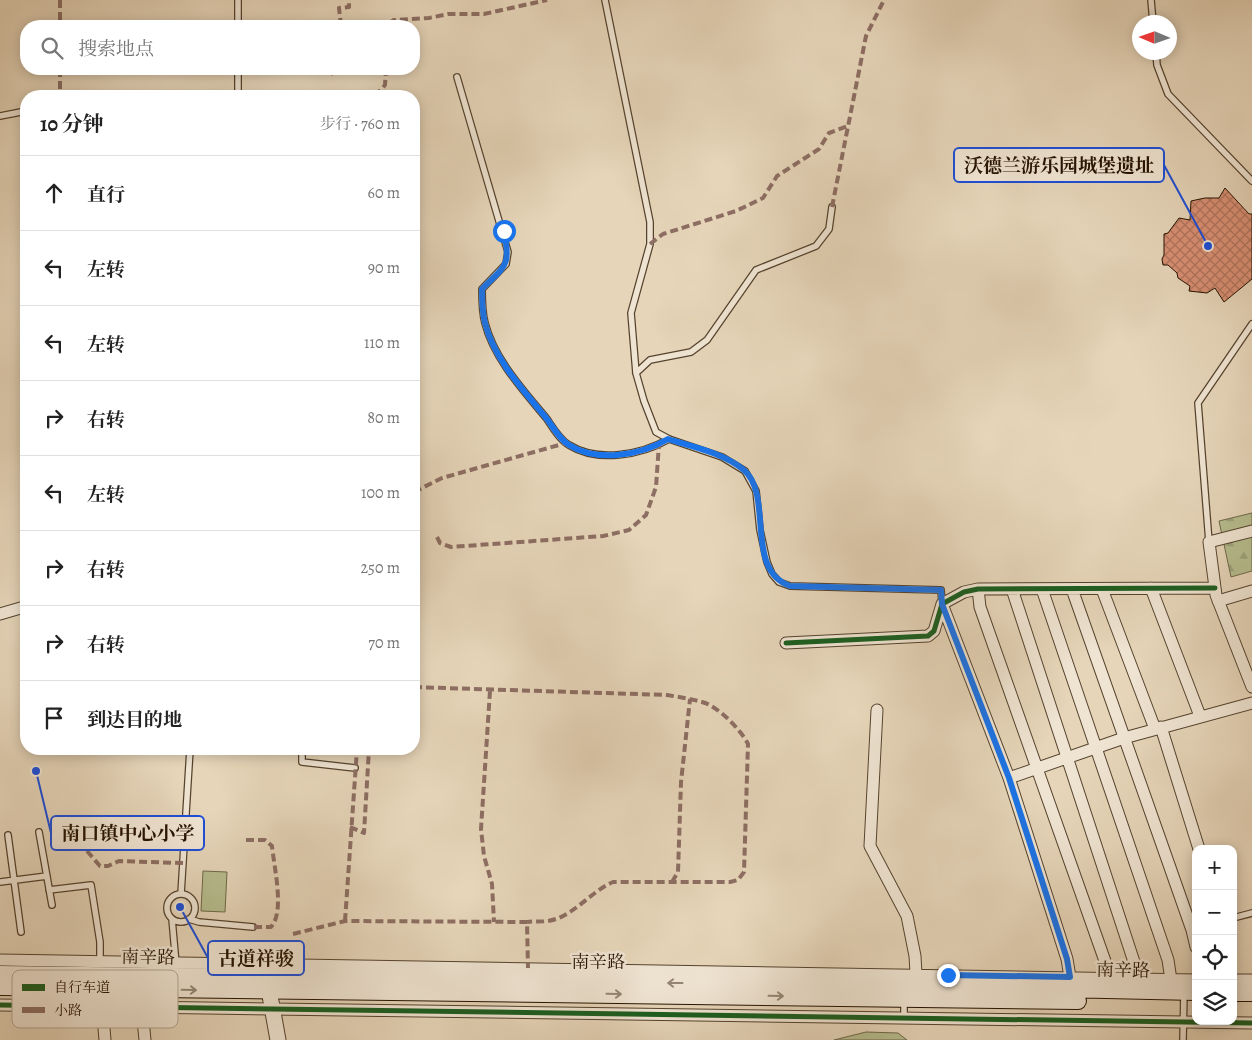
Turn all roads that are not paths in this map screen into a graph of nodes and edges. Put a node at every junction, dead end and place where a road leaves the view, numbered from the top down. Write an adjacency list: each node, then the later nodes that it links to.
1 (238, 0): 5 (lane)
2 (605, 0): 15 (lane)
3 (1151, 0): 4 (lane)
4 (1152, 15)
5 (238, 20)
6 (1157, 60): 12 (lane)
7 (238, 75): 9 (lane)
8 (457, 77): 16 (lane)
9 (238, 90)
10 (20, 112): 11 (lane)
11 (0, 116)
12 (1252, 181)
13 (832, 207): 15 (lane)
14 (1252, 324): 18 (lane)
15 (636, 373): 16 (lane)
16 (668, 439): 28 (lane)
17 (1252, 531): 18 (street)
18 (1209, 542): 20 (street)
19 (1151, 588): 20 (street); 24 (street); 35 (street)
20 (1214, 588): 27 (street)
21 (1012, 589): 22 (street); 25 (street); 41 (street)
22 (1042, 589): 23 (street); 38 (street)
23 (1072, 589): 24 (street); 37 (street)
24 (1102, 589): 36 (street)
25 (978, 590): 28 (street); 43 (street)
26 (1252, 591): 27 (street)
27 (1218, 601): 32 (street)
28 (942, 604): 31 (street); 44 (street)
29 (20, 608): 30 (street)
30 (0, 614)
31 (786, 643)
32 (1252, 687)
33 (1252, 703): 35 (street)
34 (877, 710): 66 (street)
35 (1200, 716): 36 (street)
36 (1158, 728): 37 (street); 47 (street)
37 (1124, 738): 38 (street); 60 (street)
38 (1096, 748): 41 (street); 69 (street)
39 (190, 755): 52 (lane)
40 (302, 755): 42 (lane)
41 (1067, 758): 43 (street); 75 (street)
42 (355, 768)
43 (1037, 768): 44 (street); 68 (street)
44 (1009, 778): 67 (street)
45 (39, 832): 48 (lane)
46 (8, 835): 49 (lane)
47 (1198, 845)
48 (47, 876): 49 (lane); 51 (lane)
49 (14, 880): 50 (lane); 59 (lane)
50 (0, 882)
51 (49, 890): 53 (lane); 63 (lane)
52 (181, 894): 56 (lane); 57 (lane)
53 (52, 905)
54 (1252, 913): 55 (lane)
55 (1237, 917)
56 (172, 919): 57 (lane); 64 (lane)
57 (189, 919): 58 (lane)
58 (252, 927)
59 (21, 932)
60 (1193, 935)
61 (0, 960): 62 (street)
62 (67, 970)
63 (100, 970)
64 (176, 970)
65 (178, 970): 73 (main road, 南辛路)
66 (916, 974): 73 (street); 74 (street)
67 (1070, 977): 68 (street); 74 (street)
68 (1111, 978): 75 (street)
69 (1171, 980): 70 (street); 75 (street)
70 (1192, 980)
71 (1237, 980): 72 (street)
72 (1252, 980)
73 (527, 981): 74 (main road, 南辛路, one-way to 73); 77 (main road, 南辛路); 80 (main road, 南辛路, one-way to 80); 86 (street)
74 (948, 981): 75 (main road, 南辛路)
75 (1142, 983): 81 (main road, 南辛路)
76 (178, 989): 77 (main road, 南辛路, one-way to 77)
77 (269, 990): 85 (street)
78 (1237, 993): 79 (main road)
79 (1252, 993)
80 (904, 997): 81 (main road, 南辛路); 87 (lane)
81 (1190, 997): 88 (lane)
82 (1237, 1004): 83 (main road)
83 (1252, 1004)
84 (178, 1008): 85 (street)
85 (273, 1009): 86 (street); 90 (street)
86 (527, 1012): 87 (street)
87 (904, 1017): 88 (street)
88 (1183, 1022): 89 (street); 91 (lane)
89 (1252, 1023)
90 (278, 1040)
91 (1183, 1040)

